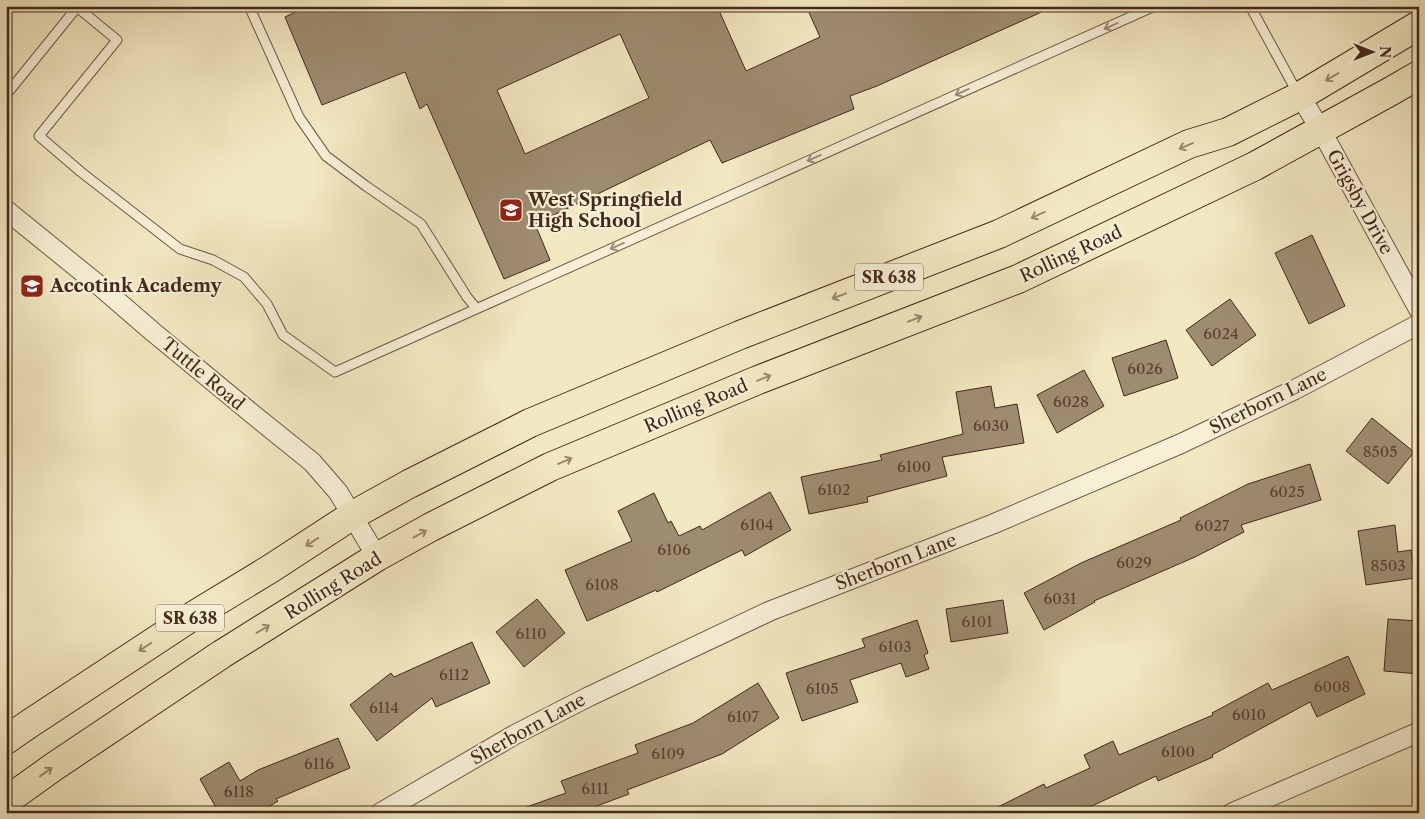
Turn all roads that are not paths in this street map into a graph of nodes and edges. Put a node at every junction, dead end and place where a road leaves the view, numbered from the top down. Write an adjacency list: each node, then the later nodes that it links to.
1 (249, 6): 11 (lane)
2 (1155, 6): 11 (lane, one-way to 11)
3 (1250, 6): 8 (lane)
4 (78, 7): 7 (lane); 11 (lane)
5 (1419, 25): 8 (main road, SR 638, one-way to 8)
6 (1419, 75): 9 (main road, Rolling Road / SR 638)
7 (6, 95)
8 (1300, 96): 9 (street, Grigsby Drive); 14 (main road, SR 638, one-way to 14)
9 (1321, 130): 12 (street, Grigsby Drive); 15 (main road, Rolling Road / SR 638, one-way to 9)
10 (9, 217): 14 (street, Tuttle Road)
11 (476, 308)
12 (1419, 310)
13 (1419, 324): 19 (street, Sherborn Lane)
14 (353, 515): 15 (street, Tuttle Road); 17 (main road, SR 638, one-way to 17)
15 (377, 557): 18 (main road, Rolling Road / SR 638, one-way to 15)
16 (1419, 732): 20 (street)
17 (6, 740)
18 (6, 801)
19 (380, 813)
20 (1232, 813)

